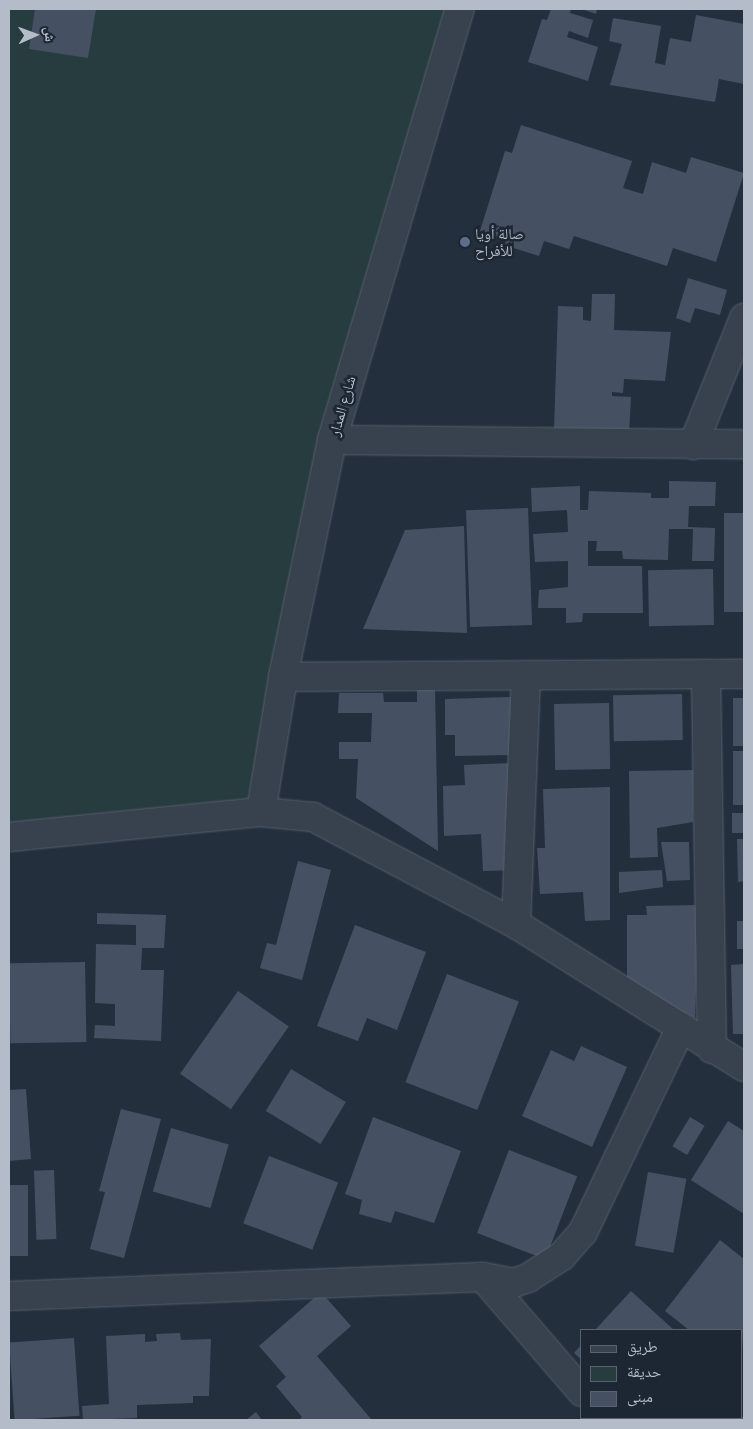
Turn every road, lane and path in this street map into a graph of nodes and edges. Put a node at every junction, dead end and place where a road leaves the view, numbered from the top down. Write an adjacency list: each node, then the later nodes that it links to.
1 (460, 9): 3 (street, شارع المدار)
2 (744, 318): 5 (street)
3 (332, 440): 5 (street); 9 (street, شارع المدار)
4 (744, 444): 5 (street)
5 (693, 445)
6 (706, 674): 7 (street); 8 (street); 14 (street)
7 (744, 674)
8 (526, 675): 9 (street); 12 (street)
9 (283, 677): 10 (street, شارع المدار)
10 (261, 812): 11 (street); 12 (street)
11 (9, 837)
12 (516, 924): 13 (street)
13 (681, 1027): 14 (street); 16 (street)
14 (712, 1049): 15 (street)
15 (744, 1067)
16 (483, 1277): 17 (street); 18 (street)
17 (9, 1296)
18 (580, 1390)

